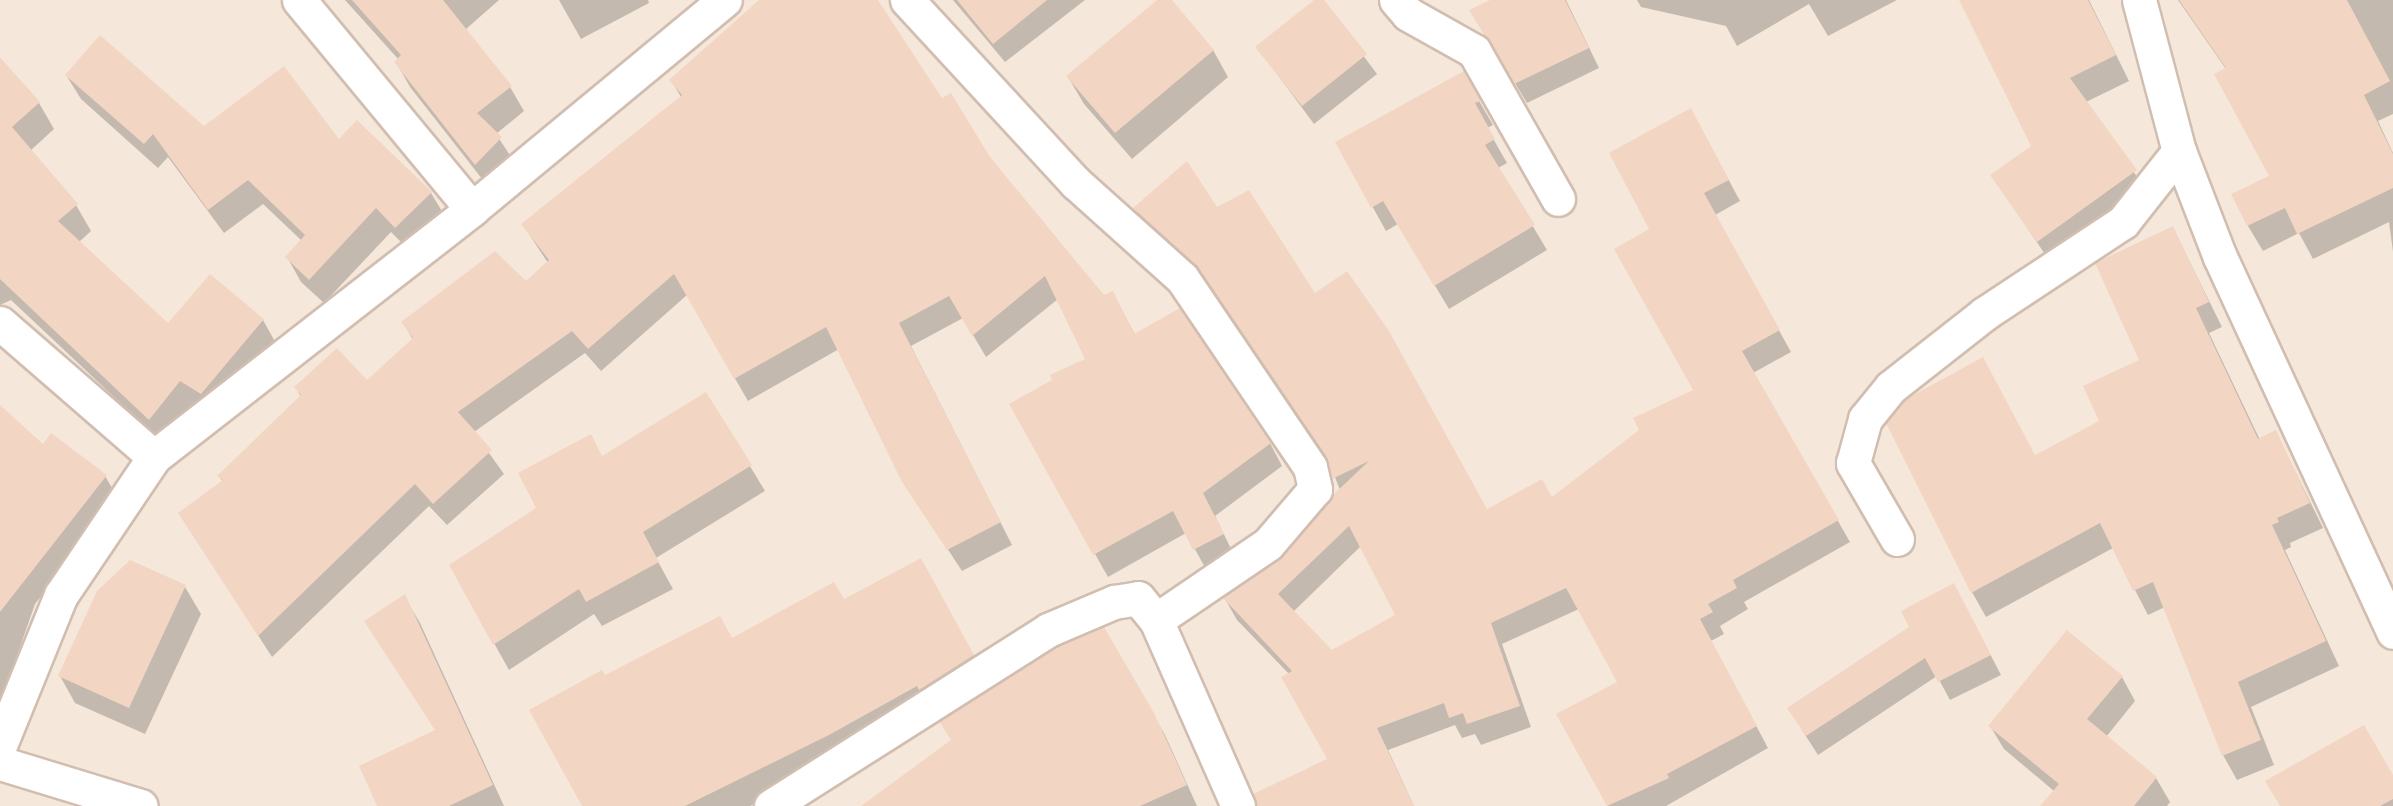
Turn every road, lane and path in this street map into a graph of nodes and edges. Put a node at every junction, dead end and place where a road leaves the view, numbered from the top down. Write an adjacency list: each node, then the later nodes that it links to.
1 (299, 0): 8 (street)
2 (725, 0): 8 (street)
3 (907, 0): 13 (street)
4 (1396, 0): 7 (street)
5 (2139, 0): 6 (street)
6 (2179, 151): 11 (street); 12 (street)
7 (1558, 199)
8 (472, 209): 10 (street)
9 (0, 323): 10 (street)
10 (154, 457): 14 (street)
11 (1897, 538)
12 (2390, 619)
13 (1156, 620): 17 (street); 18 (street)
14 (0, 745)
15 (0, 763): 16 (street)
16 (141, 806)
17 (771, 806)
18 (1238, 806)

